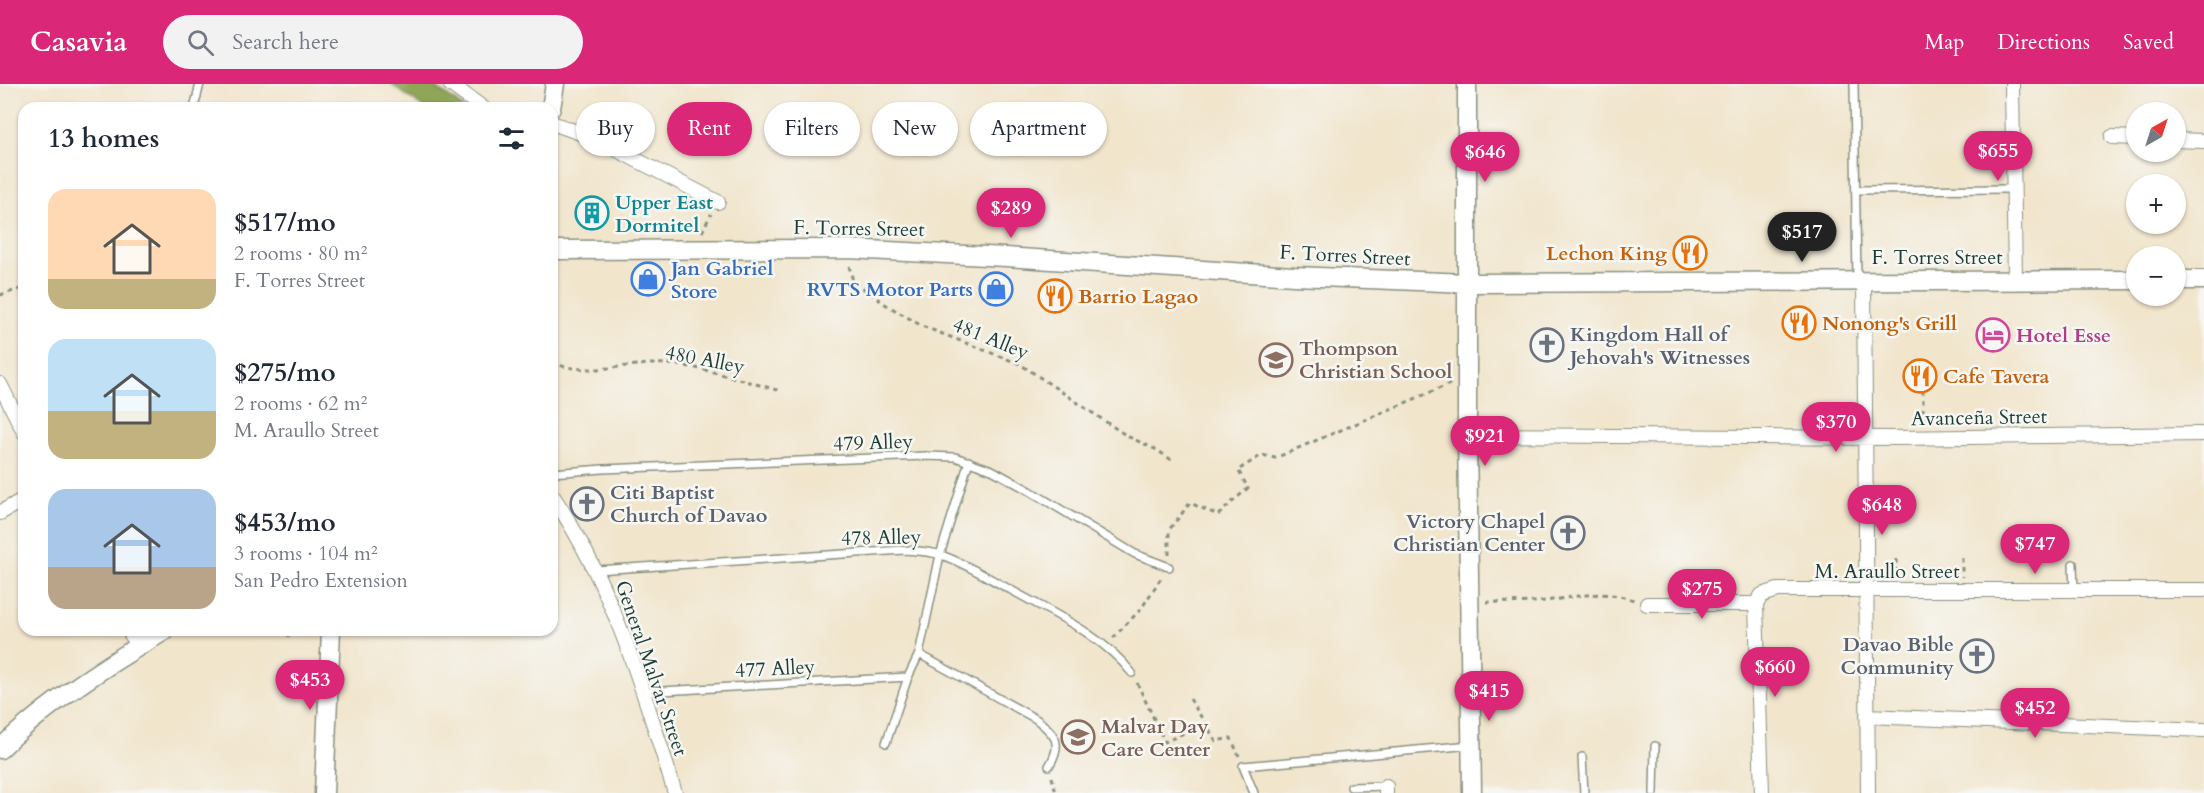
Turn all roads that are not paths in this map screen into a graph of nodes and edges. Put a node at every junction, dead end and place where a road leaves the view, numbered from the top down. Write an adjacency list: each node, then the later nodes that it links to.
1 (200, 84): 7 (lane)
2 (450, 84): 8 (street)
3 (555, 84): 9 (main road)
4 (1467, 84): 24 (main road)
5 (1854, 84): 16 (lane)
6 (2012, 84): 15 (street)
7 (196, 102)
8 (475, 102)
9 (552, 102)
10 (558, 125): 17 (street)
11 (2112, 138): 12 (street)
12 (2126, 138)
13 (2186, 140): 14 (street)
14 (2204, 141)
15 (2013, 189): 16 (lane); 20 (street)
16 (1856, 190): 19 (lane)
17 (718, 202)
18 (558, 250): 24 (main road, F. Torres Street)
19 (1860, 280): 20 (main road, F. Torres Street); 24 (main road, F. Torres Street); 30 (street)
20 (2015, 280): 21 (main road, F. Torres Street)
21 (2126, 280)
22 (2186, 280): 23 (main road)
23 (2204, 280)
24 (1468, 283): 29 (main road)
25 (0, 384): 26 (street)
26 (3, 399): 27 (street)
27 (18, 423)
28 (2204, 434): 30 (street, Avanceña Street)
29 (1467, 435): 30 (street, Avanceña Street); 56 (main road)
30 (1865, 438): 40 (street)
31 (969, 461): 32 (lane, 479 Alley); 36 (lane); 38 (lane, 479 Alley)
32 (558, 472)
33 (18, 503): 35 (street)
34 (558, 504): 39 (street, General Malvar Street)
35 (0, 513)
36 (940, 555): 39 (lane, 478 Alley); 49 (lane); 50 (lane, 478 Alley)
37 (2073, 564): 42 (lane)
38 (1168, 567)
39 (596, 570): 52 (street, General Malvar Street)
40 (1866, 590): 42 (street, M. Araullo Street); 44 (street, M. Araullo Street); 53 (street)
41 (2204, 590): 42 (street, M. Araullo Street)
42 (2073, 591)
43 (1647, 604): 44 (street, M. Araullo Street)
44 (1756, 604): 69 (street)
45 (132, 636): 48 (street)
46 (156, 636): 48 (main road)
47 (332, 636): 63 (main road)
48 (139, 646): 58 (main road)
49 (919, 654): 51 (lane); 60 (lane)
50 (1132, 673)
51 (908, 677): 52 (lane, 477 Alley); 55 (lane)
52 (644, 692): 64 (street, General Malvar Street)
53 (1867, 716): 54 (street); 70 (street)
54 (2204, 730)
55 (886, 743)
56 (1471, 745): 65 (lane); 66 (main road)
57 (1655, 746): 68 (lane)
58 (0, 749)
59 (1582, 756): 67 (lane)
60 (1049, 766)
61 (1351, 787): 62 (lane)
62 (1386, 790)
63 (324, 793)
64 (675, 793)
65 (1254, 793)
66 (1472, 793)
67 (1584, 793)
68 (1654, 793)
69 (1762, 793)
70 (1868, 793)

